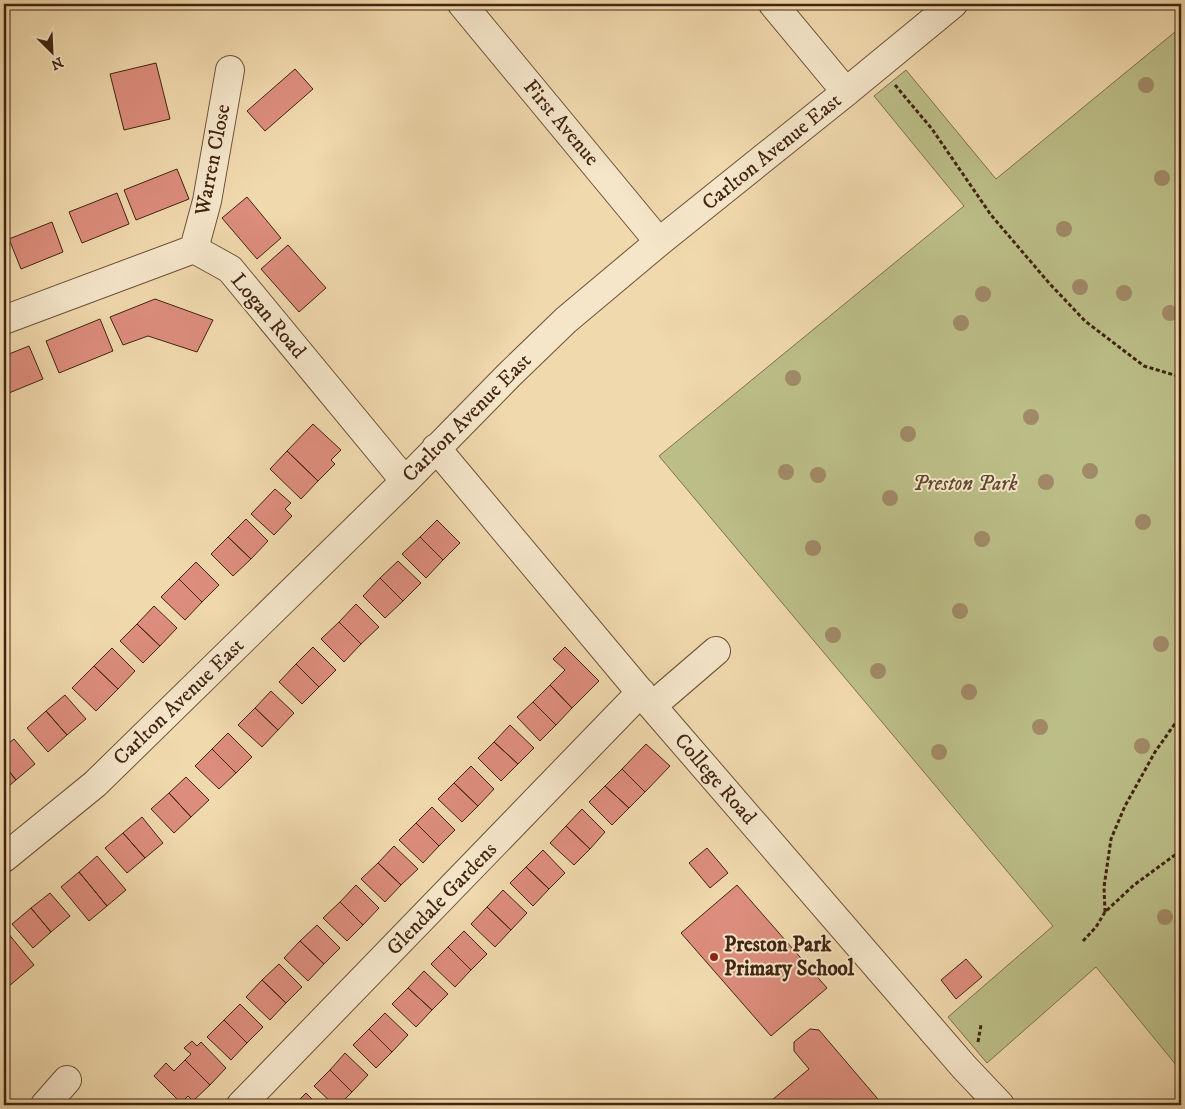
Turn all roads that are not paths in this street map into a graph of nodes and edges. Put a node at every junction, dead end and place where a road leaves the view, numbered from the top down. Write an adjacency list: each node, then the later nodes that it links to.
1 (462, 4): 6 (street, First Avenue)
2 (773, 4): 5 (street)
3 (954, 4): 5 (street, Carlton Avenue East)
4 (230, 70): 7 (street, Warren Close)
5 (846, 92): 6 (street, Carlton Avenue East)
6 (659, 242): 9 (street, Carlton Avenue East)
7 (194, 249): 8 (street); 10 (street, Logan Road)
8 (4, 320)
9 (436, 448): 10 (street, Carlton Avenue East); 12 (street, College Road)
10 (405, 481): 13 (street, Carlton Avenue East)
11 (716, 650): 12 (street, Glendale Gardens)
12 (647, 699): 16 (street, Glendale Gardens); 17 (street, College Road)
13 (4, 858)
14 (67, 1080): 15 (street)
15 (45, 1105)
16 (241, 1105)
17 (1000, 1105)

